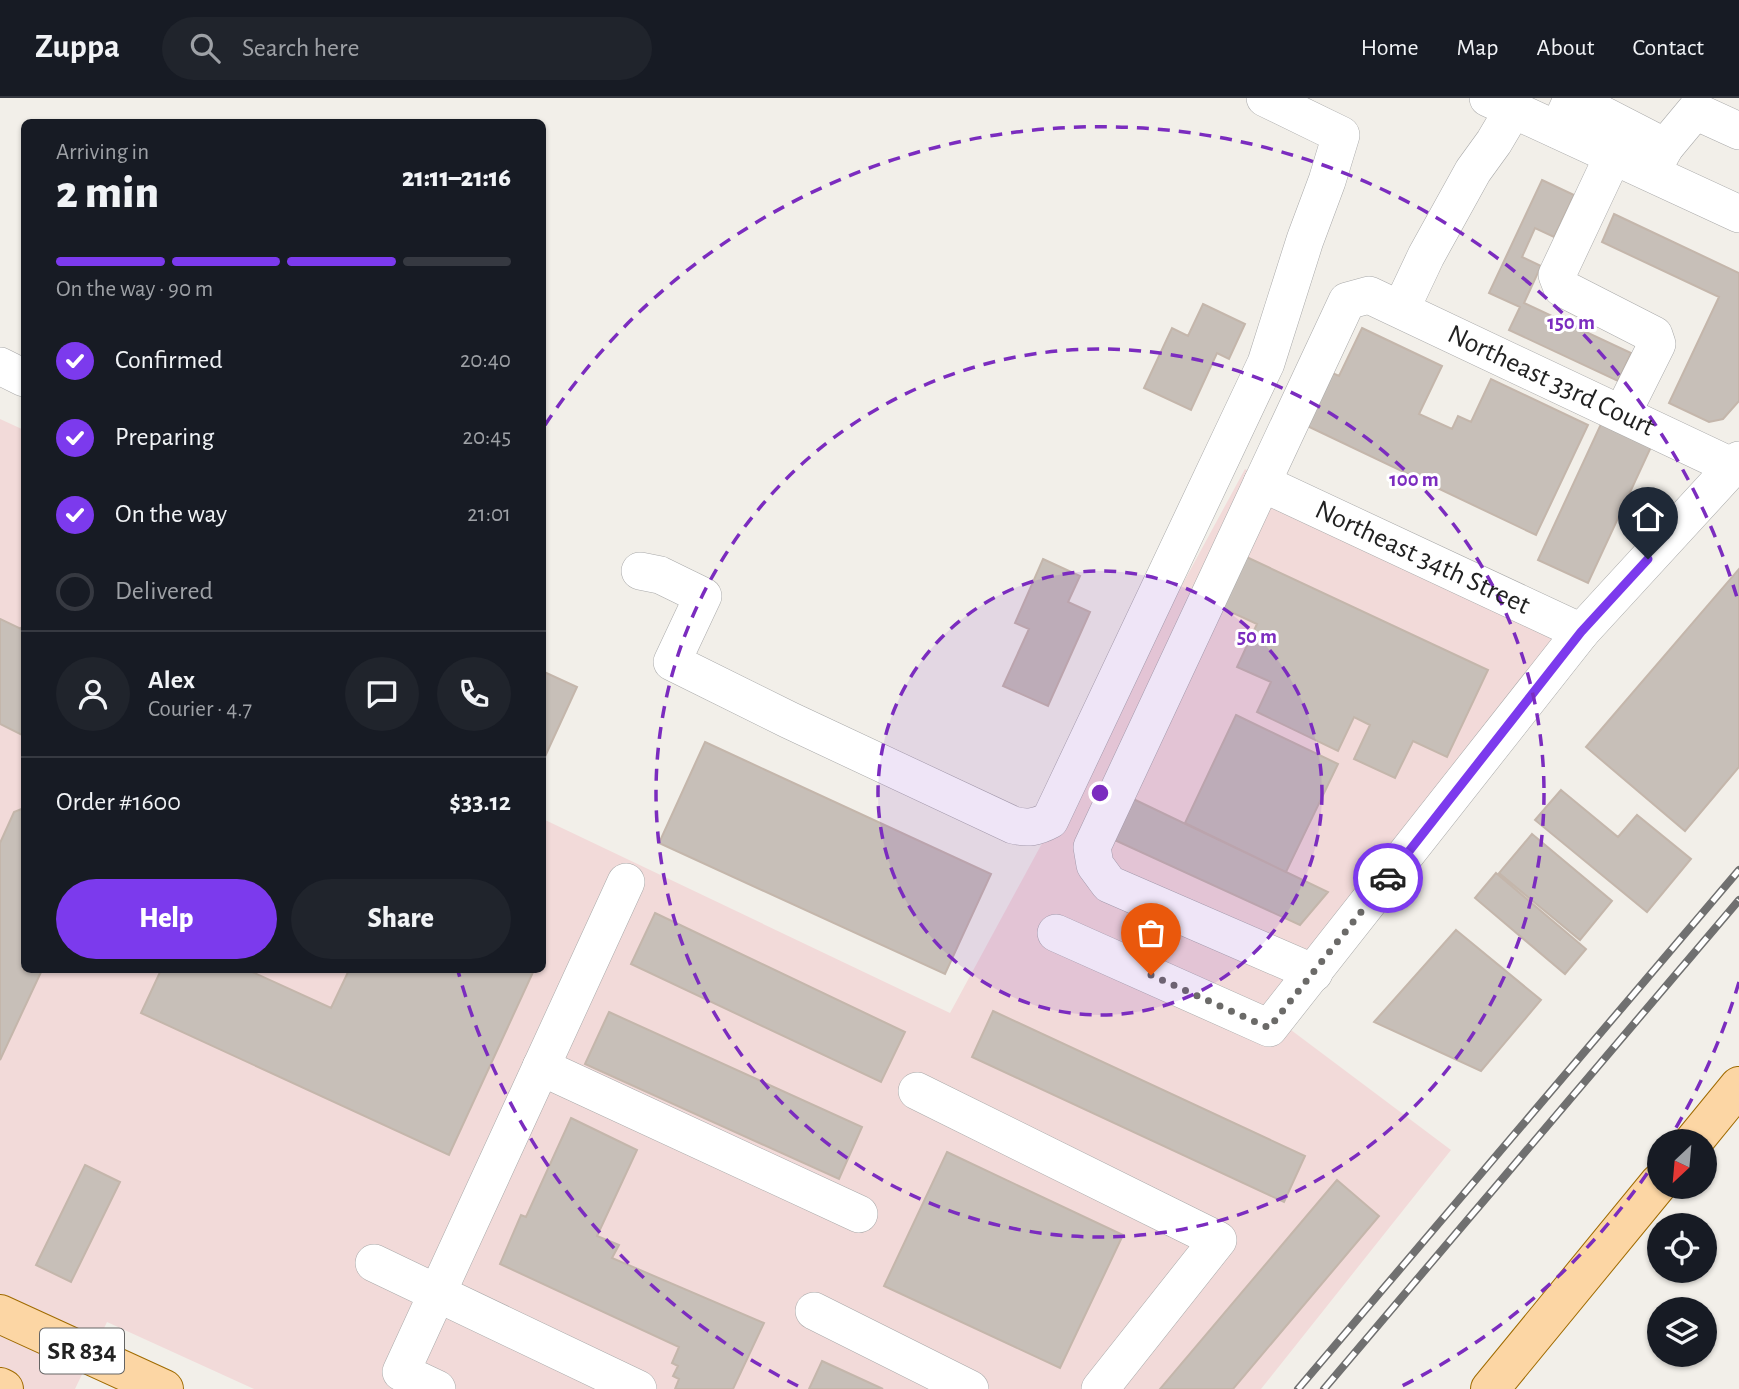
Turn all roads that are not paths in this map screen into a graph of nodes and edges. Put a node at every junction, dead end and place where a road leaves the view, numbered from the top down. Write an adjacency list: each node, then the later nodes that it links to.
1 (1265, 98): 14 (street)
2 (1500, 104): 3 (street); 8 (street)
3 (1568, 109): 5 (street); 6 (street)
4 (1739, 131): 6 (street)
5 (1613, 156): 6 (street); 11 (street)
6 (1658, 161): 7 (street)
7 (1736, 203)
8 (1385, 302): 11 (street, Northeast 33rd Court); 13 (street)
9 (0, 366): 10 (street)
10 (21, 376)
11 (1622, 414): 12 (street, Northeast 33rd Court)
12 (1736, 463): 15 (street)
13 (1262, 483): 15 (street, Northeast 34th Street); 18 (street)
14 (640, 571)
15 (1581, 632): 18 (street)
16 (626, 882): 19 (street)
17 (1056, 933): 18 (street)
18 (1314, 973)
19 (541, 1067): 24 (street); 26 (street)
20 (917, 1091): 33 (street)
21 (1737, 1093): 22 (main road)
22 (1704, 1129)
23 (1647, 1198): 34 (main road)
24 (859, 1214)
25 (374, 1263): 26 (street)
26 (438, 1293): 30 (street); 31 (street)
27 (814, 1311): 32 (street)
28 (0, 1314): 29 (main road, SR 834)
29 (164, 1389)
30 (437, 1389)
31 (638, 1389)
32 (970, 1389)
33 (1100, 1389)
34 (1490, 1389)

